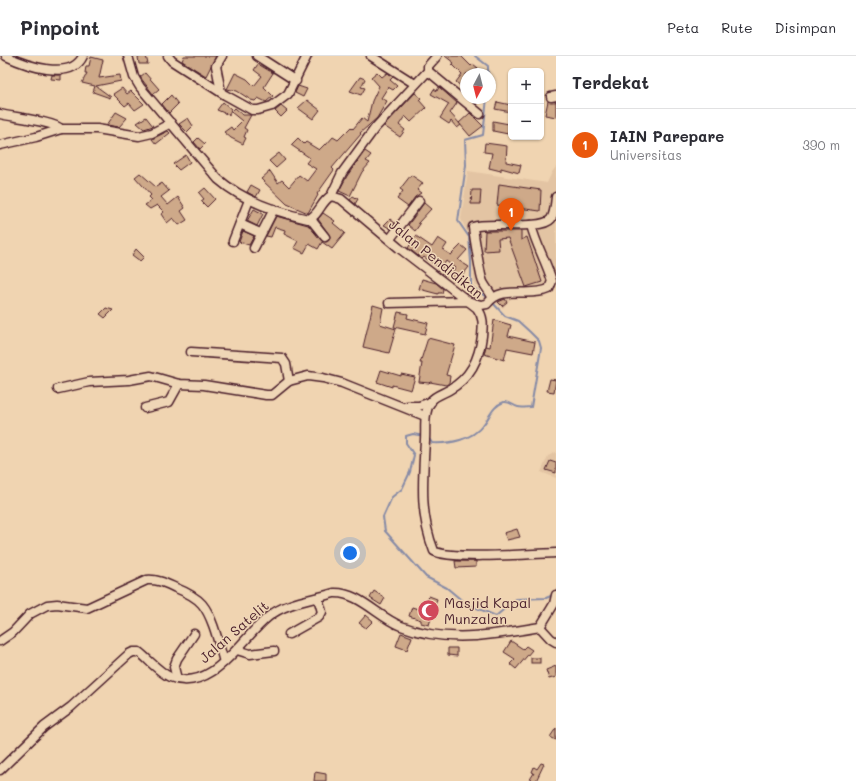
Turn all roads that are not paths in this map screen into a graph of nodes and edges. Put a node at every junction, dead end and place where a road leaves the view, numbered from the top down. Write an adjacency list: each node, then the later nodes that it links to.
1 (6, 56): 2 (street)
2 (83, 56)
3 (128, 56): 16 (street)
4 (168, 56): 13 (street)
5 (222, 56): 13 (street)
6 (257, 56): 11 (street)
7 (307, 56): 11 (street)
8 (371, 56): 12 (street)
9 (437, 56): 10 (street)
10 (428, 71): 12 (street); 15 (street)
11 (296, 80): 13 (street)
12 (415, 84): 19 (street)
13 (221, 92)
14 (0, 114): 17 (street)
15 (480, 114)
16 (171, 123): 17 (street); 21 (street)
17 (60, 128): 18 (street)
18 (0, 145)
19 (331, 196): 24 (street); 30 (street, Jalan Pendidikan)
20 (556, 198): 25 (street)
21 (249, 200): 23 (street); 26 (street)
22 (419, 202): 30 (street)
23 (274, 209): 24 (street); 28 (street)
24 (312, 218): 29 (street)
25 (554, 218): 27 (street)
26 (240, 224): 28 (street); 31 (street)
27 (531, 224): 33 (street); 33 (street)
28 (260, 233): 32 (street)
29 (325, 236)
30 (390, 239): 34 (street, Jalan Pendidikan)
31 (233, 241)
32 (254, 248)
33 (490, 300): 34 (street)
34 (467, 301): 35 (street); 40 (street, Jalan Pendidikan)
35 (389, 303)
36 (190, 352): 37 (street)
37 (289, 381): 38 (street); 41 (street)
38 (179, 384): 39 (street); 42 (street)
39 (58, 389)
40 (431, 402): 41 (street); 43 (street)
41 (404, 406): 43 (street)
42 (145, 408)
43 (425, 416): 44 (street)
44 (556, 553)
45 (556, 595): 47 (street)
46 (318, 598): 47 (street, Jalan Satelit); 49 (street); 52 (street, Jalan Satelit)
47 (540, 627): 51 (street)
48 (194, 634): 55 (street)
49 (289, 634)
50 (0, 641): 54 (street)
51 (556, 642)
52 (237, 650): 53 (street); 54 (street, Jalan Satelit)
53 (274, 651)
54 (224, 662): 55 (street, Jalan Satelit)
55 (177, 679): 56 (street, Jalan Satelit)
56 (0, 770)

